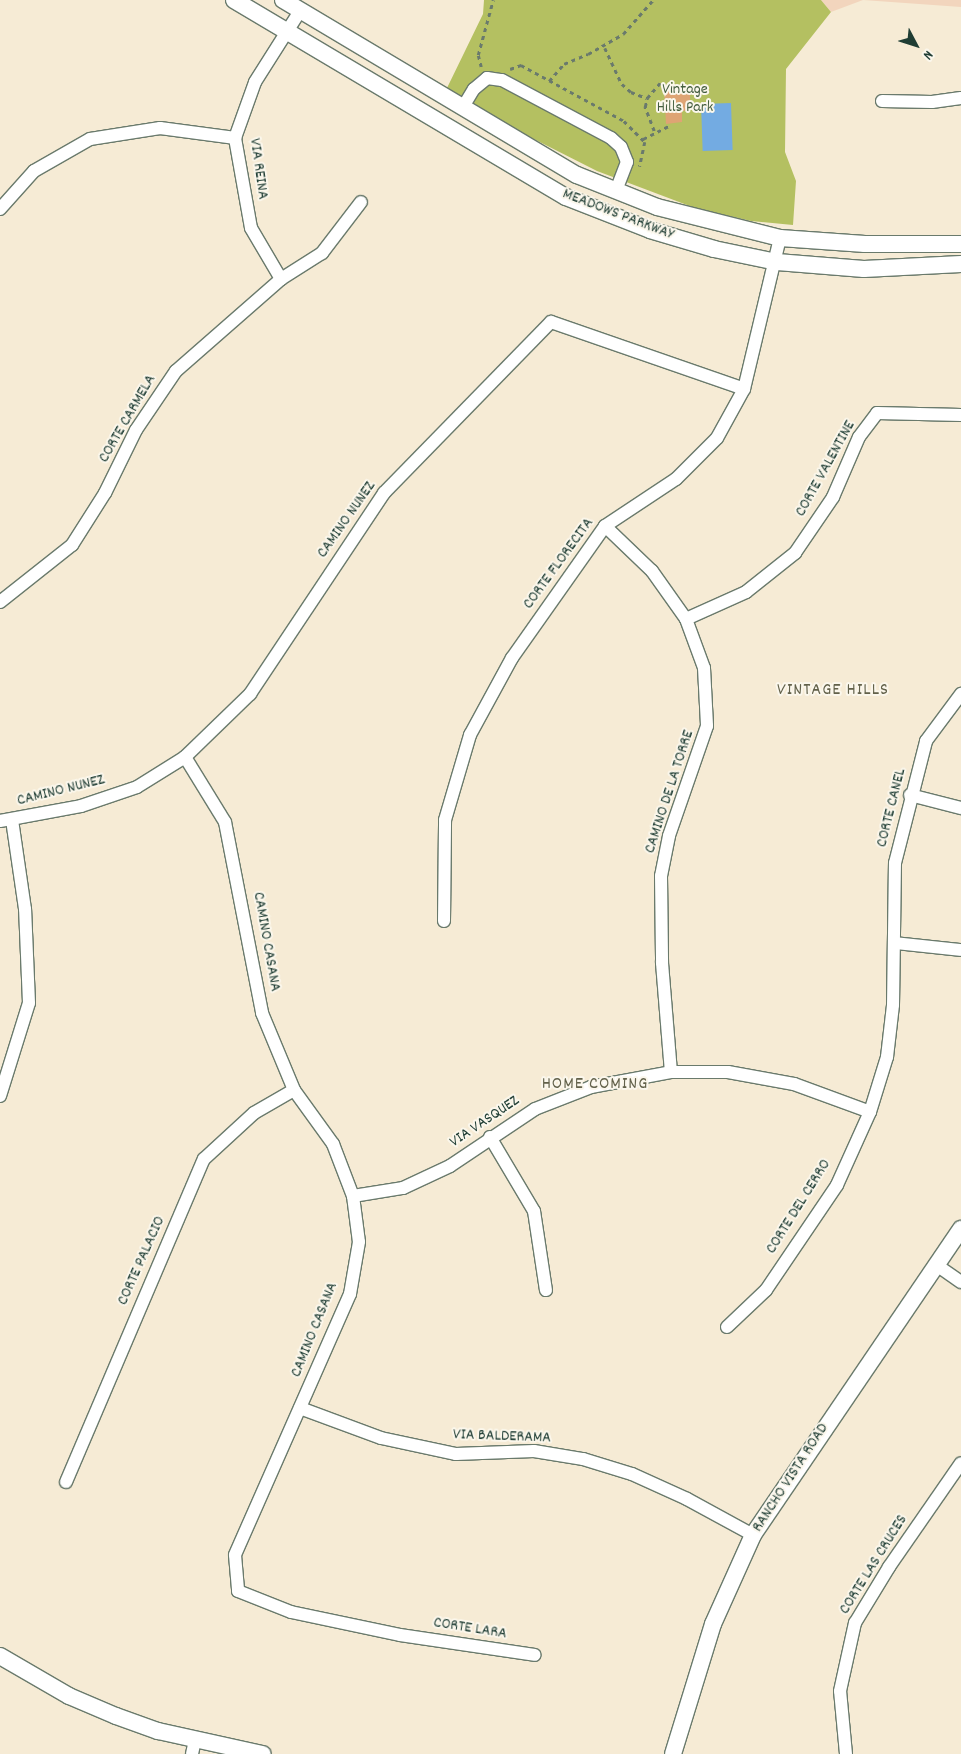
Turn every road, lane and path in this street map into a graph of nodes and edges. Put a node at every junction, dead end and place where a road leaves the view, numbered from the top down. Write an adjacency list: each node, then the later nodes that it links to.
1 (234, 0): 6 (main road, MEADOWS PARKWAY)
2 (283, 0): 5 (main road, MEADOWS PARKWAY)
3 (493, 0): 8 (path)
4 (653, 0): 10 (path)
5 (300, 11): 6 (street, VIA REINA); 15 (main road, MEADOWS PARKWAY)
6 (286, 32): 18 (street, VIA REINA); 26 (main road, MEADOWS PARKWAY)
7 (605, 48): 12 (path)
8 (486, 66)
9 (507, 70): 10 (path)
10 (548, 81): 19 (path)
11 (660, 83): 12 (path)
12 (647, 98): 17 (path)
13 (961, 98): 14 (street)
14 (882, 101)
15 (463, 107): 20 (street); 21 (main road, MEADOWS PARKWAY)
16 (669, 126): 17 (path)
17 (654, 131): 19 (path)
18 (235, 138): 23 (street); 28 (street, VIA REINA)
19 (643, 139): 20 (path)
20 (622, 175): 21 (street)
21 (616, 191): 24 (main road, MEADOWS PARKWAY)
22 (361, 202): 28 (street, CORTE CARMELA)
23 (0, 209)
24 (780, 238): 25 (main road, MEADOWS PARKWAY); 26 (street, CORTE FLORECITA)
25 (961, 244)
26 (777, 262): 27 (main road, MEADOWS PARKWAY); 29 (street, CORTE FLORECITA)
27 (961, 264)
28 (281, 279): 32 (street, CORTE CARMELA)
29 (744, 389): 31 (street, CORTE FLORECITA); 35 (street, CAMINO NUNEZ)
30 (961, 415): 33 (street, CORTE VALENTINE)
31 (605, 526): 33 (street, CAMINO DE LA TORRE); 39 (street, CORTE FLORECITA)
32 (0, 602)
33 (686, 619): 42 (street, CAMINO DE LA TORRE)
34 (961, 694): 36 (street, CORTE CANEL)
35 (185, 757): 38 (street, CAMINO NUNEZ); 43 (street, CAMINO CASANA)
36 (910, 795): 37 (street); 40 (street, CORTE CANEL)
37 (961, 808)
38 (6, 820): 44 (street)
39 (444, 921)
40 (894, 943): 41 (street); 45 (street, CORTE DEL CERRO)
41 (961, 950)
42 (671, 1072): 45 (street, VIA VASQUEZ); 46 (street, VIA VASQUEZ)
43 (294, 1090): 47 (street, CAMINO CASANA); 55 (street, CORTE PALACIO)
44 (0, 1096)
45 (870, 1112): 52 (street, CORTE DEL CERRO)
46 (490, 1137): 47 (street, VIA VASQUEZ); 51 (street)
47 (353, 1196): 53 (street, CAMINO CASANA)
48 (961, 1229): 49 (main road, RANCHO VISTA ROAD)
49 (938, 1266): 50 (street); 56 (main road, RANCHO VISTA ROAD)
50 (961, 1282)
51 (546, 1290)
52 (727, 1327)
53 (300, 1408): 56 (street, VIA BALDERAMA); 57 (street, CAMINO CASANA)
54 (961, 1464): 63 (street, CORTE LAS CRUCES)
55 (66, 1482)
56 (753, 1535): 62 (main road, RANCHO VISTA ROAD)
57 (400, 1635): 58 (street, CORTE LARA)
58 (535, 1655)
59 (0, 1656): 60 (main road)
60 (200, 1748): 61 (main road)
61 (263, 1754)
62 (674, 1754)
63 (846, 1754)

